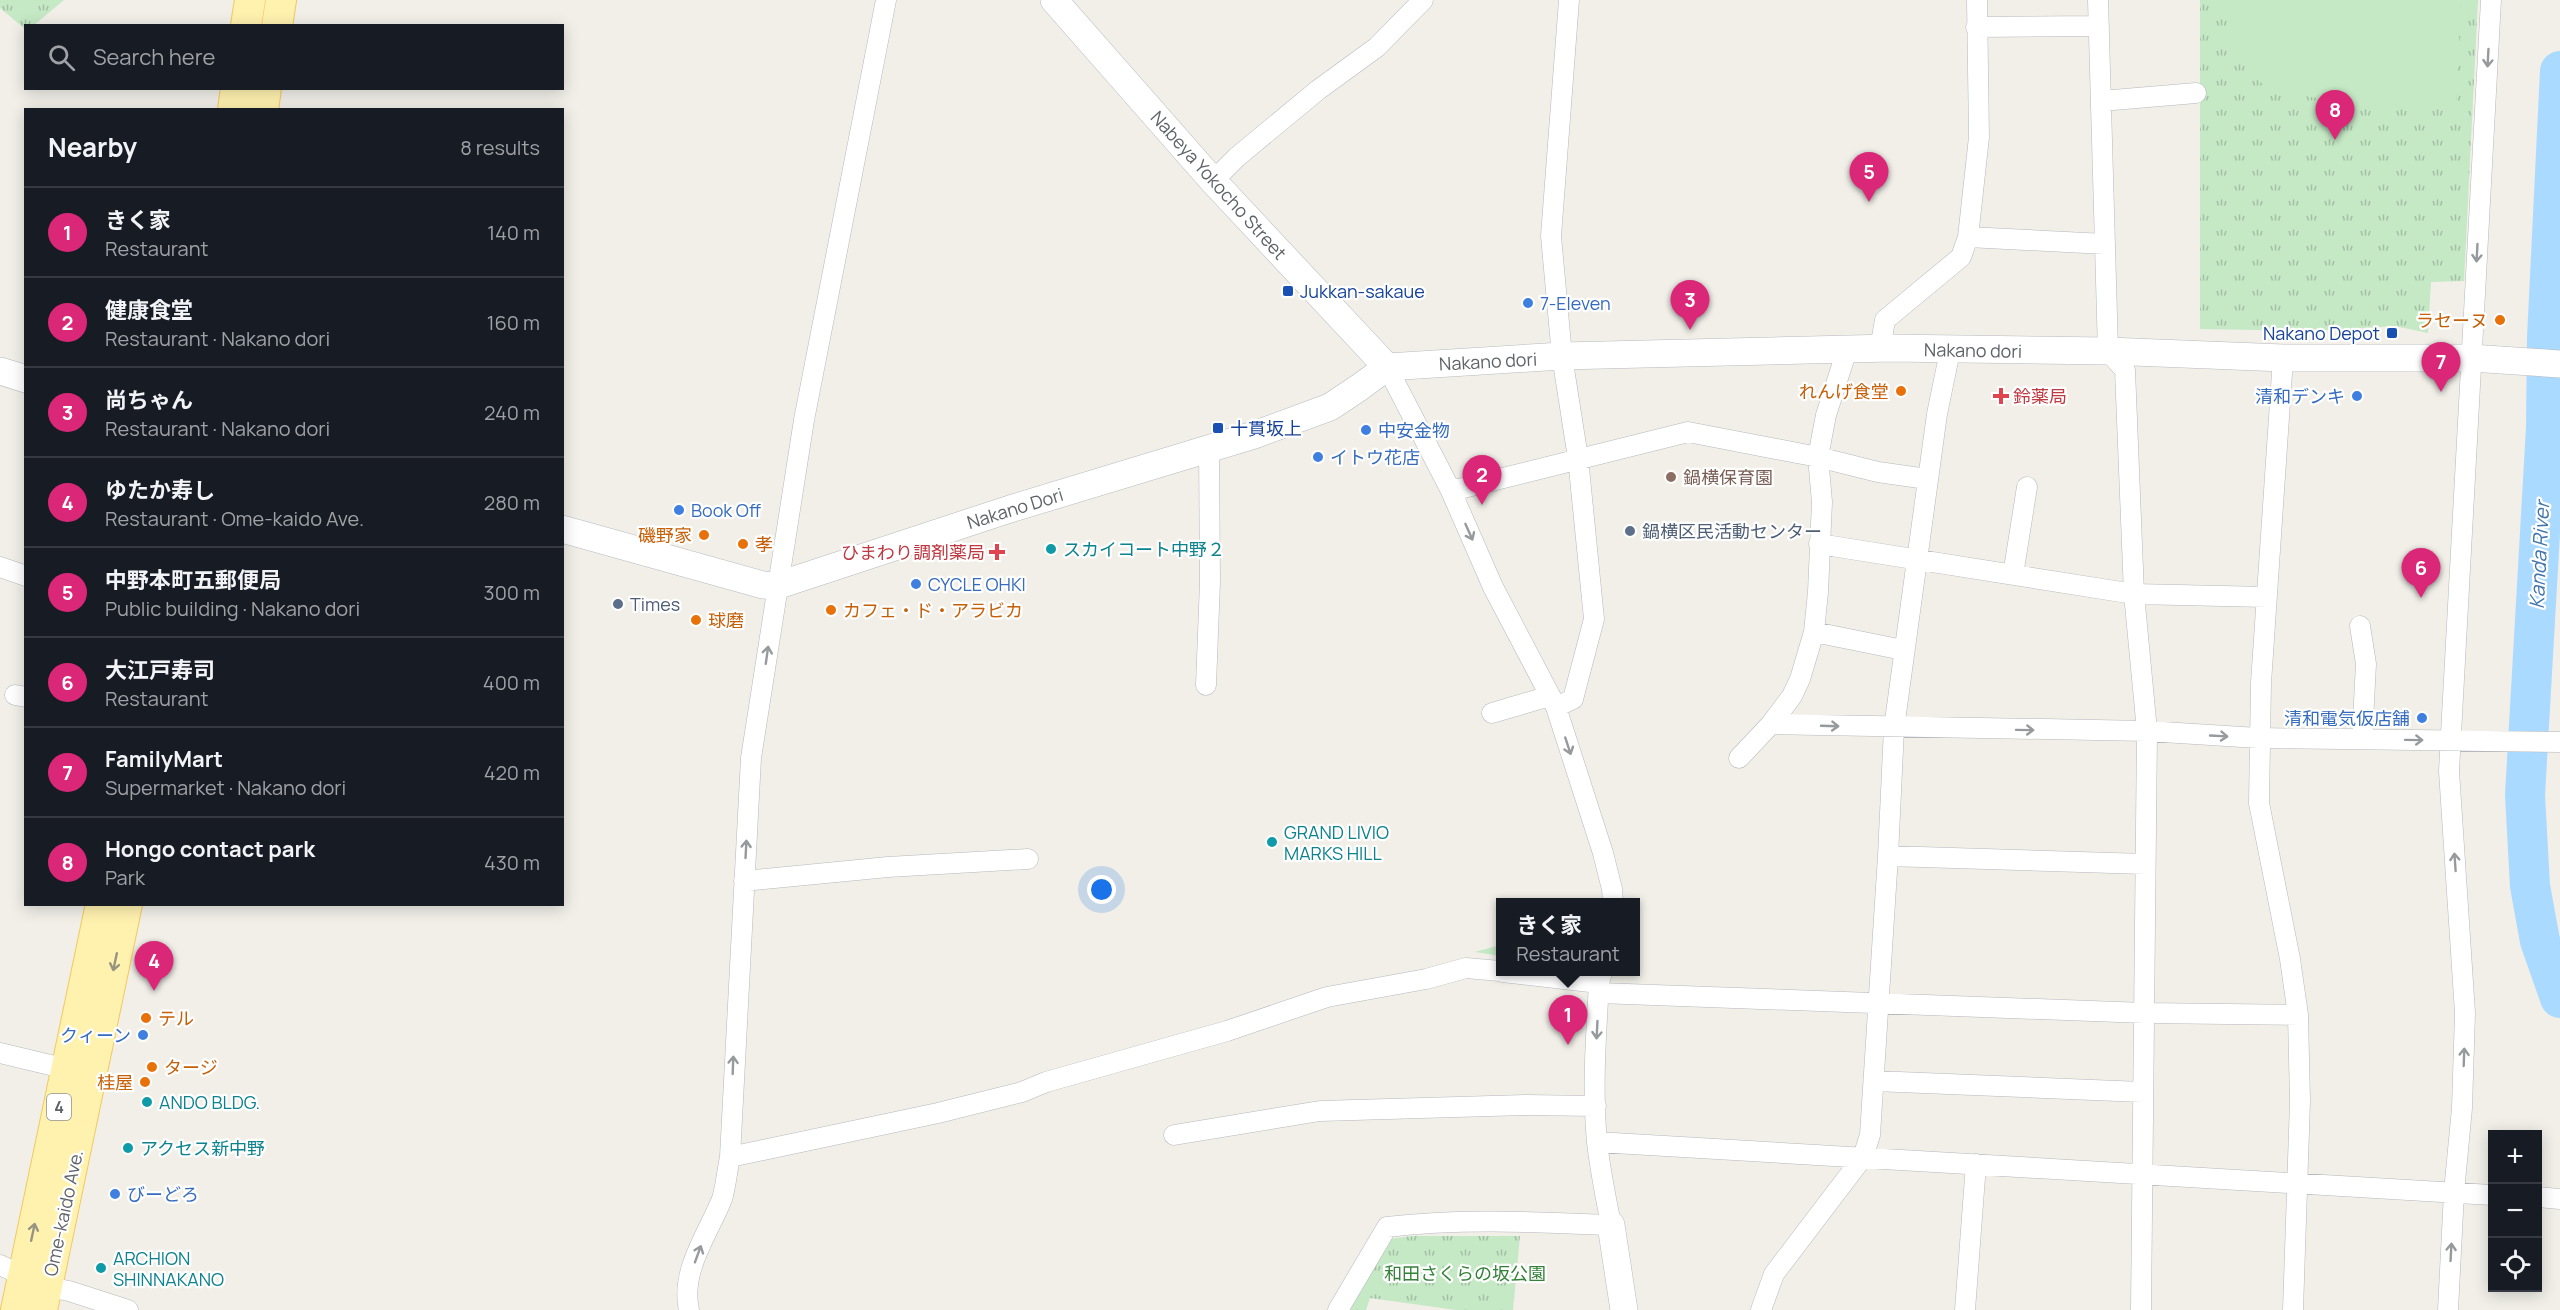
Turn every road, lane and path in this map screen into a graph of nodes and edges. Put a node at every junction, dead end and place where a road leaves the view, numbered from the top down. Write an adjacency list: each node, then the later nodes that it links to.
1 (250, 0): 10 (main road)
2 (281, 0): 11 (main road)
3 (885, 0): 46 (street)
4 (1054, 0): 20 (main road, Nabeya Yokocho Street)
5 (1424, 0): 20 (street)
6 (1569, 0): 27 (street)
7 (1977, 0): 13 (street)
8 (2098, 0): 12 (street)
9 (2491, 0): 29 (street, one-way to 29)
10 (246, 24)
11 (277, 24)
12 (2099, 26): 13 (street); 17 (street)
13 (1976, 27): 21 (street)
14 (236, 90): 18 (main road)
15 (266, 90): 19 (main road)
16 (2196, 93): 17 (street)
17 (2101, 101): 22 (street)
18 (233, 108)
19 (263, 108)
20 (1213, 181): 31 (main road, Nabeya Yokocho Street)
21 (1968, 237): 22 (street); 23 (street)
22 (2105, 244): 26 (street)
23 (1880, 349): 24 (main road, Nakano dori); 25 (main road, Nakano dori)
24 (1847, 350): 27 (main road, Nakano dori); 35 (street)
25 (1950, 351): 26 (main road, Nakano dori); 37 (street)
26 (2108, 351): 28 (main road, Nakano dori); 47 (street)
27 (1562, 356): 31 (main road, Nakano dori); 36 (street)
28 (2283, 358): 29 (main road, Nakano dori); 48 (street)
29 (2471, 358): 30 (main road, Nakano dori); 60 (street)
30 (2560, 364)
31 (1387, 367): 34 (main road, Nakano Dori); 39 (street)
32 (0, 371): 33 (main road)
33 (24, 378)
34 (1209, 449): 46 (main road, Nakano Dori); 52 (street)
35 (1818, 457): 36 (street); 37 (street); 41 (street)
36 (1578, 458): 39 (street); 53 (street)
37 (1928, 479): 42 (street)
38 (2027, 487): 45 (street)
39 (1450, 491): 53 (street, one-way to 53)
40 (564, 530): 46 (main road, Nakano Dori)
41 (1819, 544): 42 (street); 50 (street)
42 (1916, 559): 45 (street); 51 (street)
43 (0, 567): 44 (street)
44 (24, 575)
45 (2013, 575): 47 (street)
46 (777, 586): 66 (street, one-way to 46)
47 (2134, 594): 48 (street); 57 (street)
48 (2267, 597): 58 (street)
49 (2360, 626): 59 (street)
50 (1814, 632): 51 (street); 55 (street)
51 (1903, 650): 56 (street)
52 (1206, 685)
53 (1553, 702): 54 (street); 67 (street, one-way to 67)
54 (1492, 713)
55 (1771, 724): 56 (street, one-way to 56); 62 (street)
56 (1894, 728): 57 (street, one-way to 57); 63 (street)
57 (2147, 731): 58 (street, one-way to 58); 65 (street)
58 (2258, 738): 59 (street); 75 (street)
59 (2362, 739): 60 (street, one-way to 60)
60 (2451, 740): 61 (street); 88 (street, one-way to 60)
61 (2556, 742)
62 (1739, 758)
63 (1888, 856): 65 (street); 73 (street)
64 (1028, 859): 66 (street)
65 (2145, 864): 74 (street)
66 (744, 881): 83 (street, one-way to 66)
67 (1612, 898)
68 (101, 906): 77 (main road, Ome-kaido Ave. / 4)
69 (126, 906): 93 (main road, Ome-kaido Ave. / 4, one-way to 93)
70 (1496, 970): 83 (street)
71 (1543, 976): 72 (street)
72 (1600, 983): 73 (street); 80 (street, one-way to 80)
73 (1879, 1004): 74 (street); 78 (street)
74 (2145, 1013): 75 (street); 79 (street)
75 (2298, 1015): 87 (street)
76 (0, 1053): 77 (street)
77 (68, 1069): 93 (main road, Ome-kaido Ave. / 4, one-way to 77)
78 (1874, 1081): 79 (street); 84 (street)
79 (2142, 1092): 86 (street)
80 (1596, 1106): 81 (street); 82 (street)
81 (1174, 1136)
82 (1597, 1142): 84 (street); 92 (street)
83 (730, 1157): 96 (street, one-way to 83)
84 (1863, 1157): 85 (street); 99 (street)
85 (1976, 1164): 86 (street); 100 (street)
86 (2142, 1173): 87 (street); 101 (street)
87 (2297, 1183): 88 (street); 102 (street)
88 (2454, 1192): 89 (street); 103 (street, one-way to 88)
89 (2488, 1195)
90 (2542, 1197): 91 (street)
91 (2560, 1199)
92 (1611, 1225): 97 (street); 98 (main road)
93 (28, 1284): 94 (main road, Ome-kaido Ave. / 4); 95 (street)
94 (16, 1310)
95 (128, 1310)
96 (689, 1310)
97 (1338, 1310)
98 (1624, 1310)
99 (1761, 1310)
100 (1965, 1310)
101 (2141, 1310)
102 (2294, 1310)
103 (2448, 1310)

